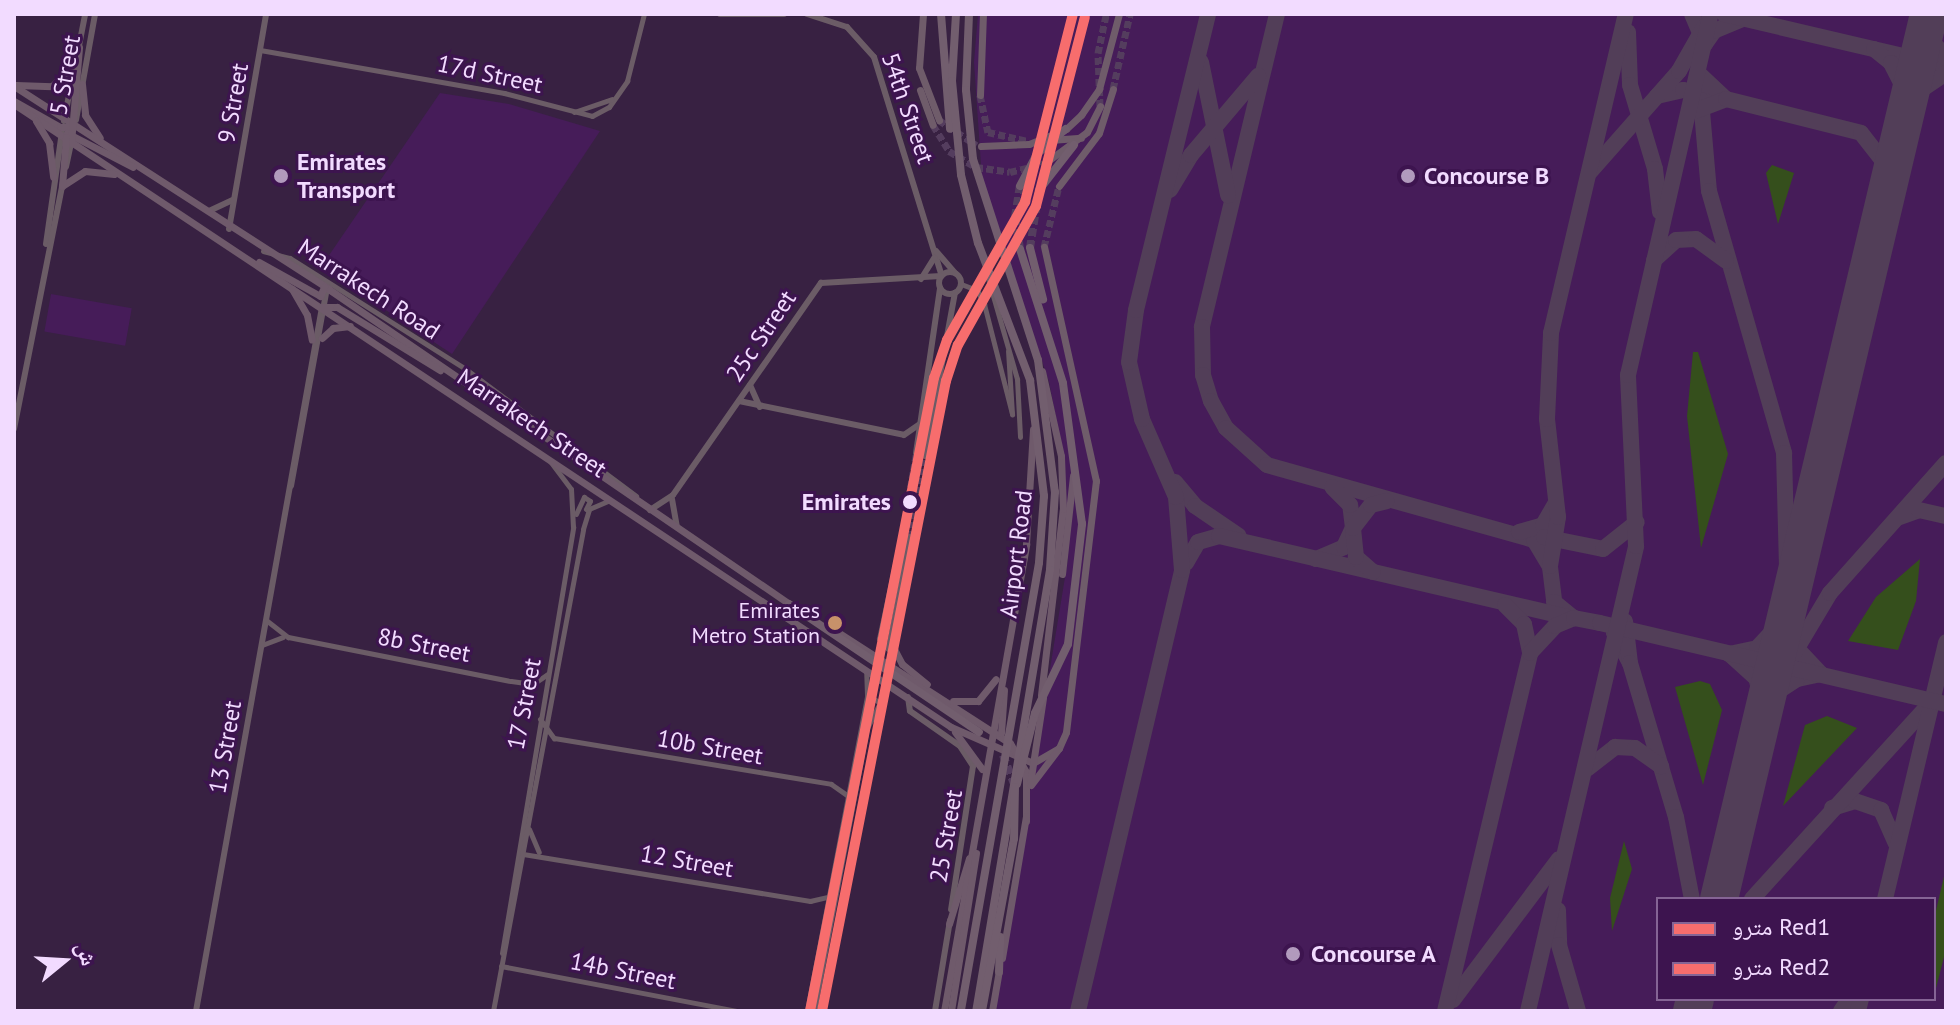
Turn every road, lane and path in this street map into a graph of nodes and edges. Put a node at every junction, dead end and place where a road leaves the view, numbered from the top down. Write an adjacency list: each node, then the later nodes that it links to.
1 (85, 14): 15 (street, 5 Street)
2 (95, 14): 18 (street, 5 Street)
3 (266, 14): 16 (street, 9 Street)
4 (644, 14): 16 (street, 17d Street)
5 (720, 14): 6 (street)
6 (728, 14): 7 (street)
7 (784, 14)
8 (807, 14): 49 (street, 54th Street)
9 (923, 14): 27 (main road)
10 (941, 14): 34 (highway)
11 (956, 14): 34 (highway, Airport Road)
12 (969, 14): 67 (highway, Airport Road)
13 (983, 14): 21 (main road)
14 (1116, 14): 28 (main road)
15 (79, 47): 17 (street, 5 Street); 29 (main road)
16 (260, 50): 43 (street, 9 Street)
17 (76, 63): 19 (main road); 29 (street, 5 Street)
18 (82, 84): 29 (street, 5 Street); 32 (main road)
19 (14, 85): 29 (main road, Marrakech Street)
20 (1113, 89): 25 (main road)
21 (980, 95)
22 (14, 103): 24 (main road, Marrakech Street); 29 (main road)
23 (1100, 106): 26 (main road)
24 (32, 116): 29 (main road, Marrakech Street); 37 (main road)
25 (1107, 116): 26 (main road); 41 (main road)
26 (1095, 120): 31 (main road)
27 (936, 122)
28 (1066, 129): 30 (highway); 33 (main road)
29 (67, 131): 32 (main road, Marrakech Street); 36 (main road); 37 (street); 38 (main road, Marrakech Street); 39 (main road)
30 (1047, 141): 31 (main road); 40 (highway)
31 (1077, 142): 35 (main road); 42 (highway)
32 (106, 146): 36 (main road, Marrakech Street)
33 (981, 146)
34 (958, 157): 52 (highway, Airport Road)
35 (1045, 163)
36 (139, 168): 44 (main road, Marrakech Street)
37 (53, 177): 51 (street)
38 (125, 178): 39 (main road); 53 (main road, Marrakech Street)
39 (62, 186): 51 (street)
40 (1020, 186)
41 (1059, 186)
42 (1039, 190)
43 (235, 197): 44 (street); 45 (street, 9 Street)
44 (202, 211): 45 (main road, Marrakech Street)
45 (229, 229): 50 (main road, Marrakech Street)
46 (1044, 247): 114 (main road)
47 (1030, 248): 68 (highway)
48 (1020, 249): 68 (highway)
49 (934, 250): 54 (street, 54th Street); 55 (street, 54th Street); 56 (street)
50 (263, 251): 59 (main road, Marrakech Street); 84 (street, Marrakech Road)
51 (45, 255): 75 (street)
52 (984, 259): 66 (street); 73 (highway, Airport Road)
53 (256, 262): 57 (main road, Marrakech Street); 59 (main road)
54 (956, 273): 55 (street, 25c Street); 58 (street, 54th Street)
55 (941, 276): 56 (street, 25c Street); 60 (street)
56 (922, 280): 60 (street, 25c Street); 70 (street, 25c Street)
57 (289, 284): 62 (main road, Marrakech Street); 65 (main road)
58 (961, 284): 61 (street); 66 (street)
59 (325, 287): 62 (street, 13 Street); 69 (main road, Marrakech Street)
60 (940, 287): 61 (street, 25c Street); 74 (street)
61 (955, 293): 79 (street)
62 (325, 307): 63 (main road, Marrakech Street); 64 (street, 13 Street); 65 (street, 13 Street); 69 (main road)
63 (352, 326): 64 (main road); 80 (main road, Marrakech Street)
64 (322, 338): 81 (street, 13 Street)
65 (312, 340): 81 (street, 13 Street)
66 (1008, 351): 77 (street)
67 (1038, 360): 90 (main road); 123 (highway, Airport Road)
68 (1058, 362): 76 (highway)
69 (443, 370): 84 (main road, Marrakech Street)
70 (750, 385): 71 (street, 25c Street); 72 (street)
71 (739, 401): 72 (street); 82 (street, 25c Street)
72 (760, 407): 74 (street)
73 (1037, 413): 91 (main road); 144 (highway, Airport Road)
74 (920, 424): 78 (street)
75 (14, 429)
76 (1071, 435): 90 (main road); 123 (highway)
77 (1020, 437)
78 (916, 453)
79 (925, 456)
80 (547, 457): 83 (main road, Marrakech Street); 85 (street, 17 Street)
81 (290, 489): 93 (street, 13 Street)
82 (673, 495): 84 (street, 25c Street); 87 (street)
83 (611, 499): 86 (street, 17 Street); 99 (main road, Marrakech Street)
84 (645, 509): 87 (main road, Marrakech Street)
85 (573, 527): 86 (street); 100 (street, 17 Street)
86 (583, 529): 109 (street, 17 Street)
87 (681, 532): 92 (main road, Marrakech Street)
88 (910, 537): 96 (street)
89 (901, 541): 96 (street)
90 (1059, 580): 101 (main road)
91 (1016, 597): 97 (main road); 110 (main road)
92 (789, 604): 98 (main road, Marrakech Street); 108 (highway)
93 (266, 620): 94 (street, 8b Street); 95 (street, 13 Street)
94 (288, 637): 95 (street, 8b Street); 100 (street, 8b Street)
95 (262, 645): 136 (street, 13 Street)
96 (893, 647): 102 (main road)
97 (1005, 654): 102 (main road); 107 (main road)
98 (883, 660): 102 (main road); 107 (main road)
99 (865, 667): 103 (street); 104 (main road, Marrakech Street)
100 (549, 673): 105 (street, 17 Street)
101 (1044, 676): 116 (main road); 118 (main road)
102 (932, 687)
103 (867, 695): 111 (street); 111 (street)
104 (908, 697): 106 (main road, Marrakech Street); 133 (street, 25 Street)
105 (540, 714): 109 (street); 130 (street, 17 Street)
106 (951, 727): 115 (main road, Marrakech Street); 119 (main road)
107 (992, 728): 110 (main road); 115 (main road)
108 (979, 732)
109 (546, 733): 112 (street, 10b Street); 113 (street, 17 Street)
110 (1002, 736): 116 (main road)
111 (862, 738): 122 (street); 140 (street)
112 (563, 739): 113 (street, 10b Street); 122 (street, 10b Street)
113 (543, 746): 125 (street, 17 Street)
114 (1059, 748): 118 (main road); 120 (main road)
115 (993, 750): 116 (main road); 117 (main road, Marrakech Street); 119 (main road)
116 (1013, 750): 117 (main road)
117 (1020, 761): 118 (main road, Marrakech Street); 124 (main road)
118 (1033, 763): 120 (main road)
119 (984, 781): 126 (main road)
120 (1029, 786): 124 (main road)
121 (1015, 787): 131 (highway)
122 (847, 795): 132 (street)
123 (1009, 803): 145 (highway, Airport Road)
124 (1026, 821): 135 (main road)
125 (529, 822): 127 (street); 129 (street, 17 Street)
126 (976, 839): 128 (main road); 143 (main road)
127 (539, 853): 129 (street, 12 Street); 132 (street, 12 Street)
128 (973, 853): 133 (main road); 142 (main road)
129 (523, 854): 130 (street, 12 Street); 134 (street, 17 Street)
130 (515, 859): 134 (street, 17 Street)
131 (1010, 861): 135 (highway); 145 (highway)
132 (828, 896): 139 (street)
133 (949, 924): 141 (street, 25 Street)
134 (501, 966): 137 (street, 17 Street); 138 (street, 14b Street)
135 (999, 972): 146 (main road)
136 (196, 1011)
137 (493, 1011)
138 (738, 1011)
139 (807, 1011)
140 (814, 1011)
141 (935, 1011)
142 (944, 1011)
143 (951, 1011)
144 (961, 1011)
145 (979, 1011)
146 (992, 1011)

